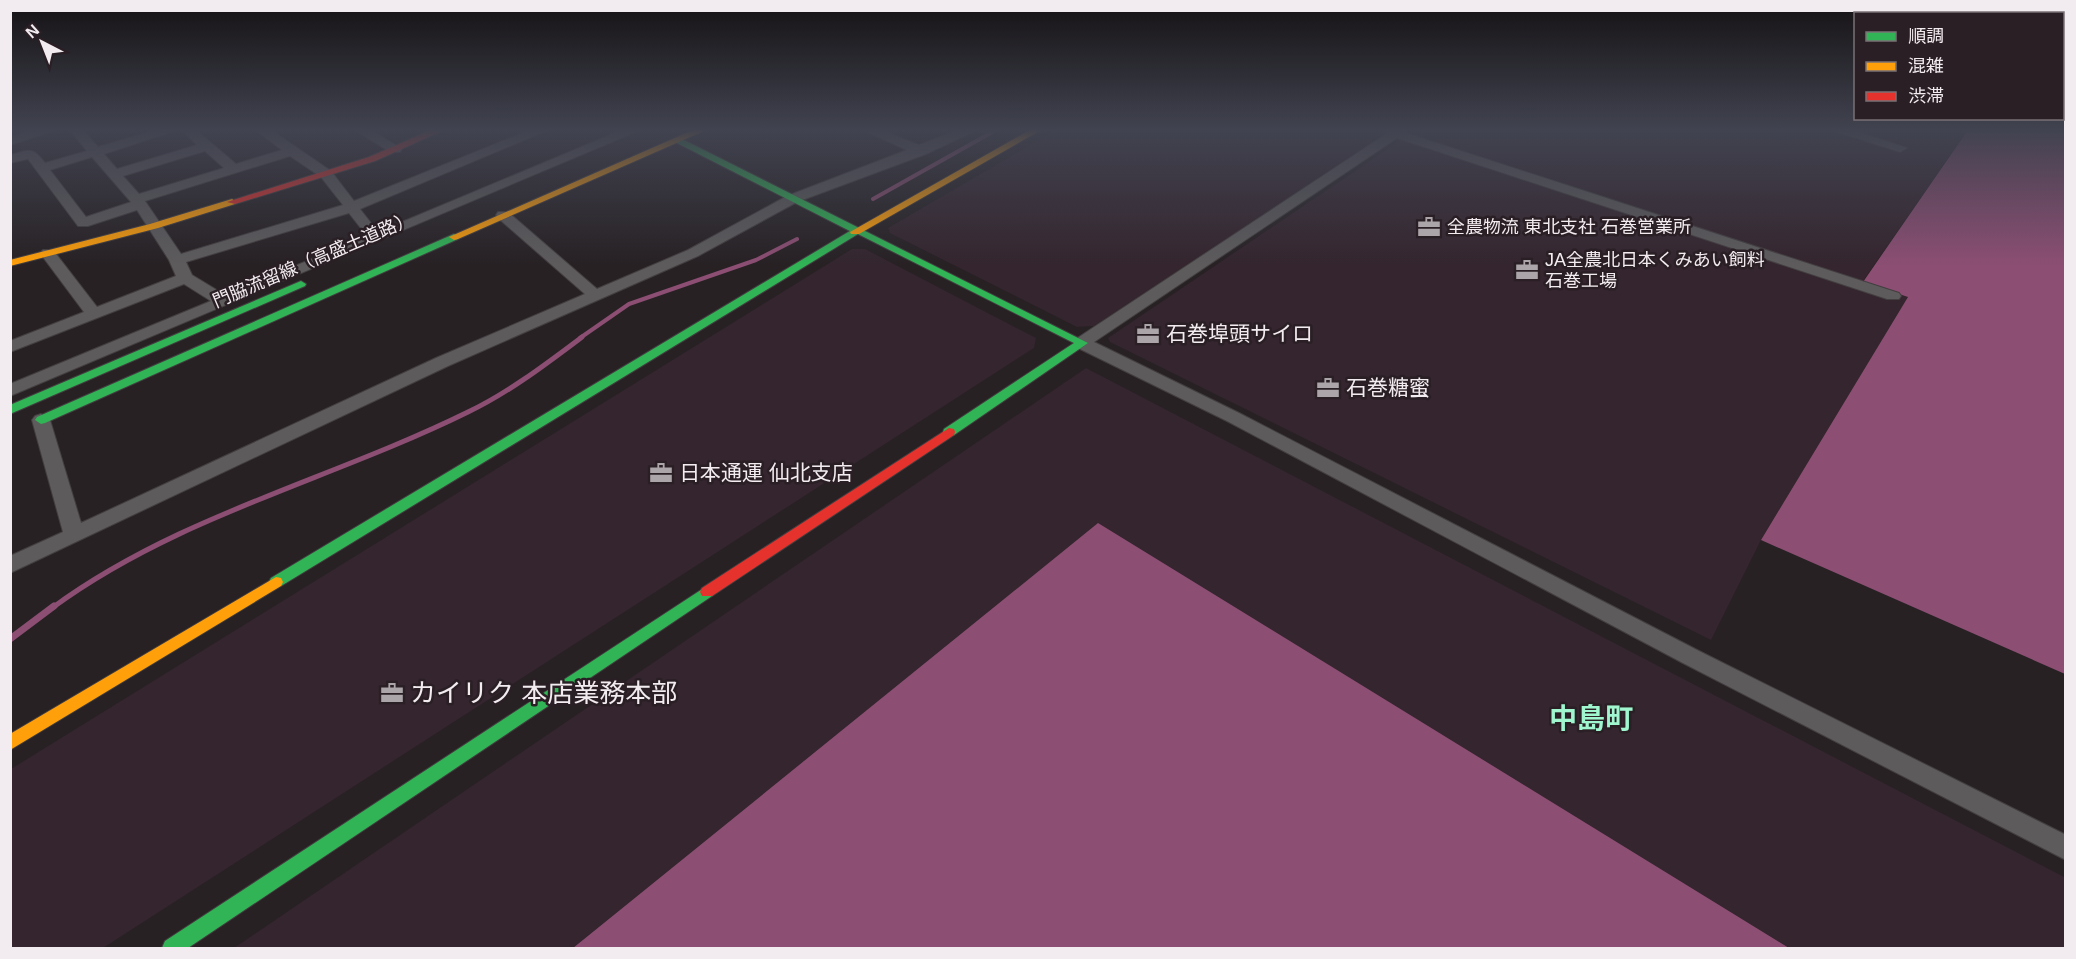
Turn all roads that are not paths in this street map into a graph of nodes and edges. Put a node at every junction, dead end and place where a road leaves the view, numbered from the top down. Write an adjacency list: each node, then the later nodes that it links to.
1 (114, 174): 16 (street)
2 (326, 174): 17 (street)
3 (47, 175): 16 (street)
4 (217, 175): 16 (street)
5 (324, 175): 19 (street)
6 (432, 175): 17 (street)
7 (529, 175): 21 (street)
8 (539, 175): 33 (street, 門脇流留線（高盛土道路）)
9 (597, 175): 18 (street)
10 (745, 175): 15 (street)
11 (857, 175): 15 (street)
12 (957, 175): 20 (street)
13 (1331, 175): 30 (street)
14 (1524, 175): 27 (street)
15 (792, 199): 20 (street); 26 (street)
16 (138, 202): 19 (street)
17 (352, 207): 21 (street); 23 (street)
18 (503, 215): 26 (street); 34 (street)
19 (154, 226): 22 (street); 23 (street)
20 (858, 230): 30 (street); 37 (street)
21 (375, 237): 28 (street)
22 (48, 253): 24 (street); 29 (street)
23 (177, 260): 25 (street)
24 (10, 263)
25 (185, 278): 28 (street); 29 (street)
26 (594, 294): 35 (street)
27 (1893, 296)
28 (224, 302): 32 (street)
29 (94, 314): 31 (street)
30 (1082, 343): 38 (street); 39 (street)
31 (10, 347)
32 (10, 391)
33 (10, 410)
34 (41, 420): 35 (street)
35 (74, 535): 36 (street)
36 (10, 565)
37 (10, 743)
38 (2066, 848)
39 (172, 948)

